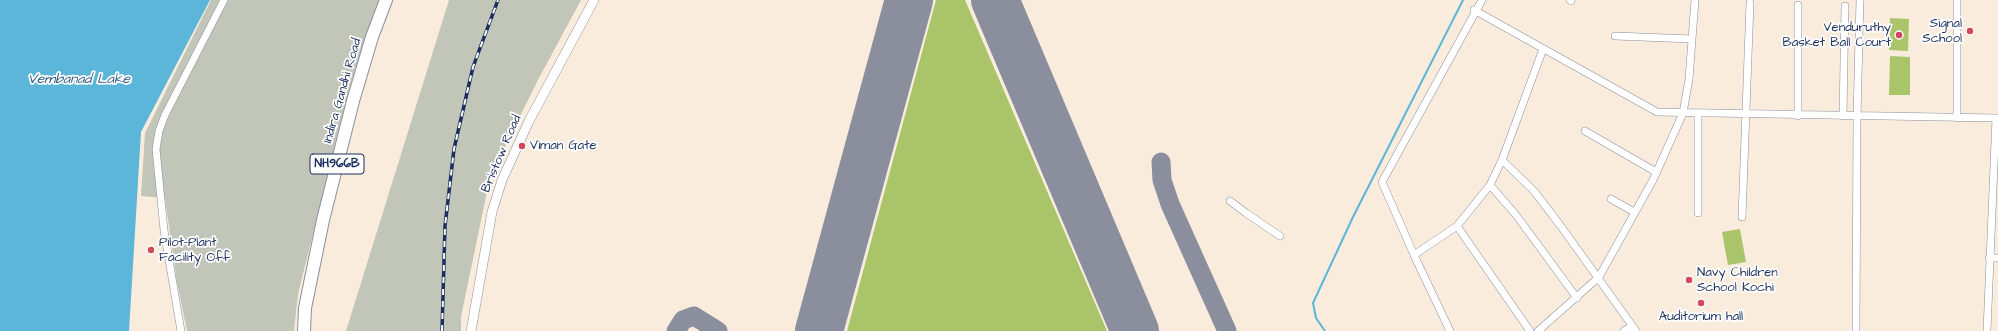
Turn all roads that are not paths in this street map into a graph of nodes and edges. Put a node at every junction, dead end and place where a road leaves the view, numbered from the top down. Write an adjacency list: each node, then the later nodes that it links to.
1 (224, 0): 40 (street)
2 (386, 0): 41 (highway, Indira Gandhi Road / NH966B)
3 (594, 0): 42 (street, Bristow Road)
4 (1482, 0): 11 (street)
5 (1695, 0): 13 (street)
6 (1860, 0): 20 (street)
7 (1957, 0): 21 (street)
8 (1750, 3): 17 (street)
9 (1798, 5): 18 (street)
10 (1845, 6): 19 (street)
11 (1474, 10): 14 (street); 34 (street)
12 (1615, 36): 13 (street)
13 (1692, 39): 15 (street)
14 (1543, 49): 15 (street); 24 (street)
15 (1683, 113): 16 (street); 25 (street)
16 (1698, 113): 17 (street); 30 (street)
17 (1747, 113): 18 (street); 31 (street)
18 (1798, 116): 19 (street)
19 (1843, 116): 20 (street)
20 (1857, 117): 21 (street); 47 (street)
21 (1957, 118): 22 (street)
22 (1997, 118): 35 (street)
23 (1585, 131): 25 (street)
24 (1502, 160): 26 (street); 37 (street)
25 (1656, 172): 29 (street)
26 (1490, 185): 32 (street); 38 (street)
27 (1610, 199): 29 (street)
28 (1230, 201): 33 (street)
29 (1634, 212): 37 (street)
30 (1698, 213)
31 (1742, 217)
32 (1457, 226): 34 (street); 44 (street)
33 (1280, 236)
34 (1414, 254): 43 (street)
35 (1988, 258): 36 (street); 48 (street)
36 (1998, 258)
37 (1599, 278): 38 (street); 39 (street)
38 (1576, 298): 45 (street)
39 (1634, 328): 46 (street)
40 (181, 331)
41 (304, 331)
42 (471, 331)
43 (1450, 331)
44 (1530, 331)
45 (1538, 331)
46 (1624, 331)
47 (1856, 331)
48 (1987, 331)

